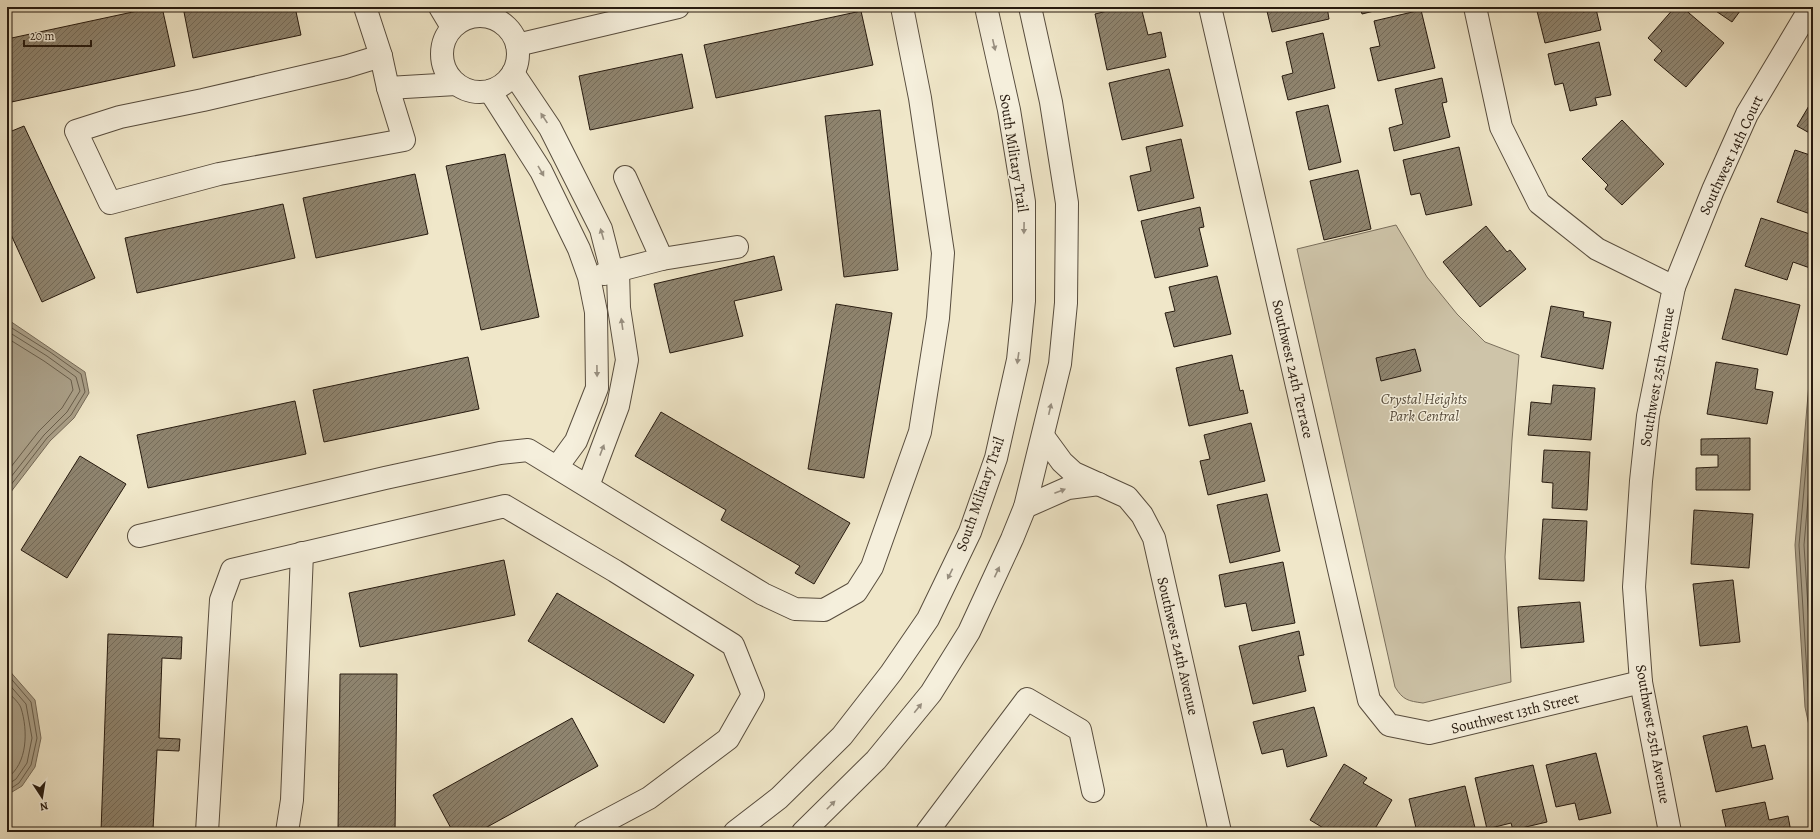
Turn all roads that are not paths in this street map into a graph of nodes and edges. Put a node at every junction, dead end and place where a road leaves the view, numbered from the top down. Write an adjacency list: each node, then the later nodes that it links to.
1 (365, 7): 13 (street)
2 (440, 7): 11 (street)
3 (678, 7): 12 (street)
4 (902, 7): 27 (street)
5 (986, 7): 37 (street, South Military Trail, one-way to 37)
6 (1030, 7): 24 (street, one-way to 6)
7 (1210, 7): 32 (street, Southwest 24th Terrace)
8 (1475, 7): 23 (street, Southwest 25th Avenue)
9 (1811, 7): 23 (street, Southwest 14th Court)
10 (471, 12): 11 (street); 12 (street)
11 (452, 27): 15 (street)
12 (517, 45): 14 (street)
13 (381, 56): 16 (street); 16 (street)
14 (514, 73): 17 (street); 21 (street, one-way to 14)
15 (456, 84): 16 (street); 17 (street)
16 (388, 88)
17 (490, 91): 22 (street, one-way to 22)
18 (625, 177): 20 (street)
19 (736, 247): 20 (street)
20 (662, 259): 21 (street)
21 (615, 271): 22 (street); 27 (street, one-way to 21)
22 (589, 277): 25 (street, one-way to 25)
23 (1674, 287): 31 (street, Southwest 25th Avenue)
24 (1043, 436): 26 (street, Southwest 24th Avenue); 28 (street)
25 (556, 467): 27 (street); 29 (street)
26 (1099, 484): 28 (street, one-way to 26); 40 (street, Southwest 24th Avenue)
27 (588, 486)
28 (1025, 507): 38 (street, one-way to 28)
29 (139, 536)
30 (302, 554): 34 (street); 35 (street); 36 (street)
31 (1641, 682): 32 (street, Southwest 13th Street); 41 (street, Southwest 25th Avenue)
32 (1389, 725)
33 (1094, 791): 39 (street)
34 (208, 832)
35 (287, 832)
36 (585, 832)
37 (736, 832)
38 (803, 832)
39 (927, 832)
40 (1220, 832)
41 (1670, 832)

